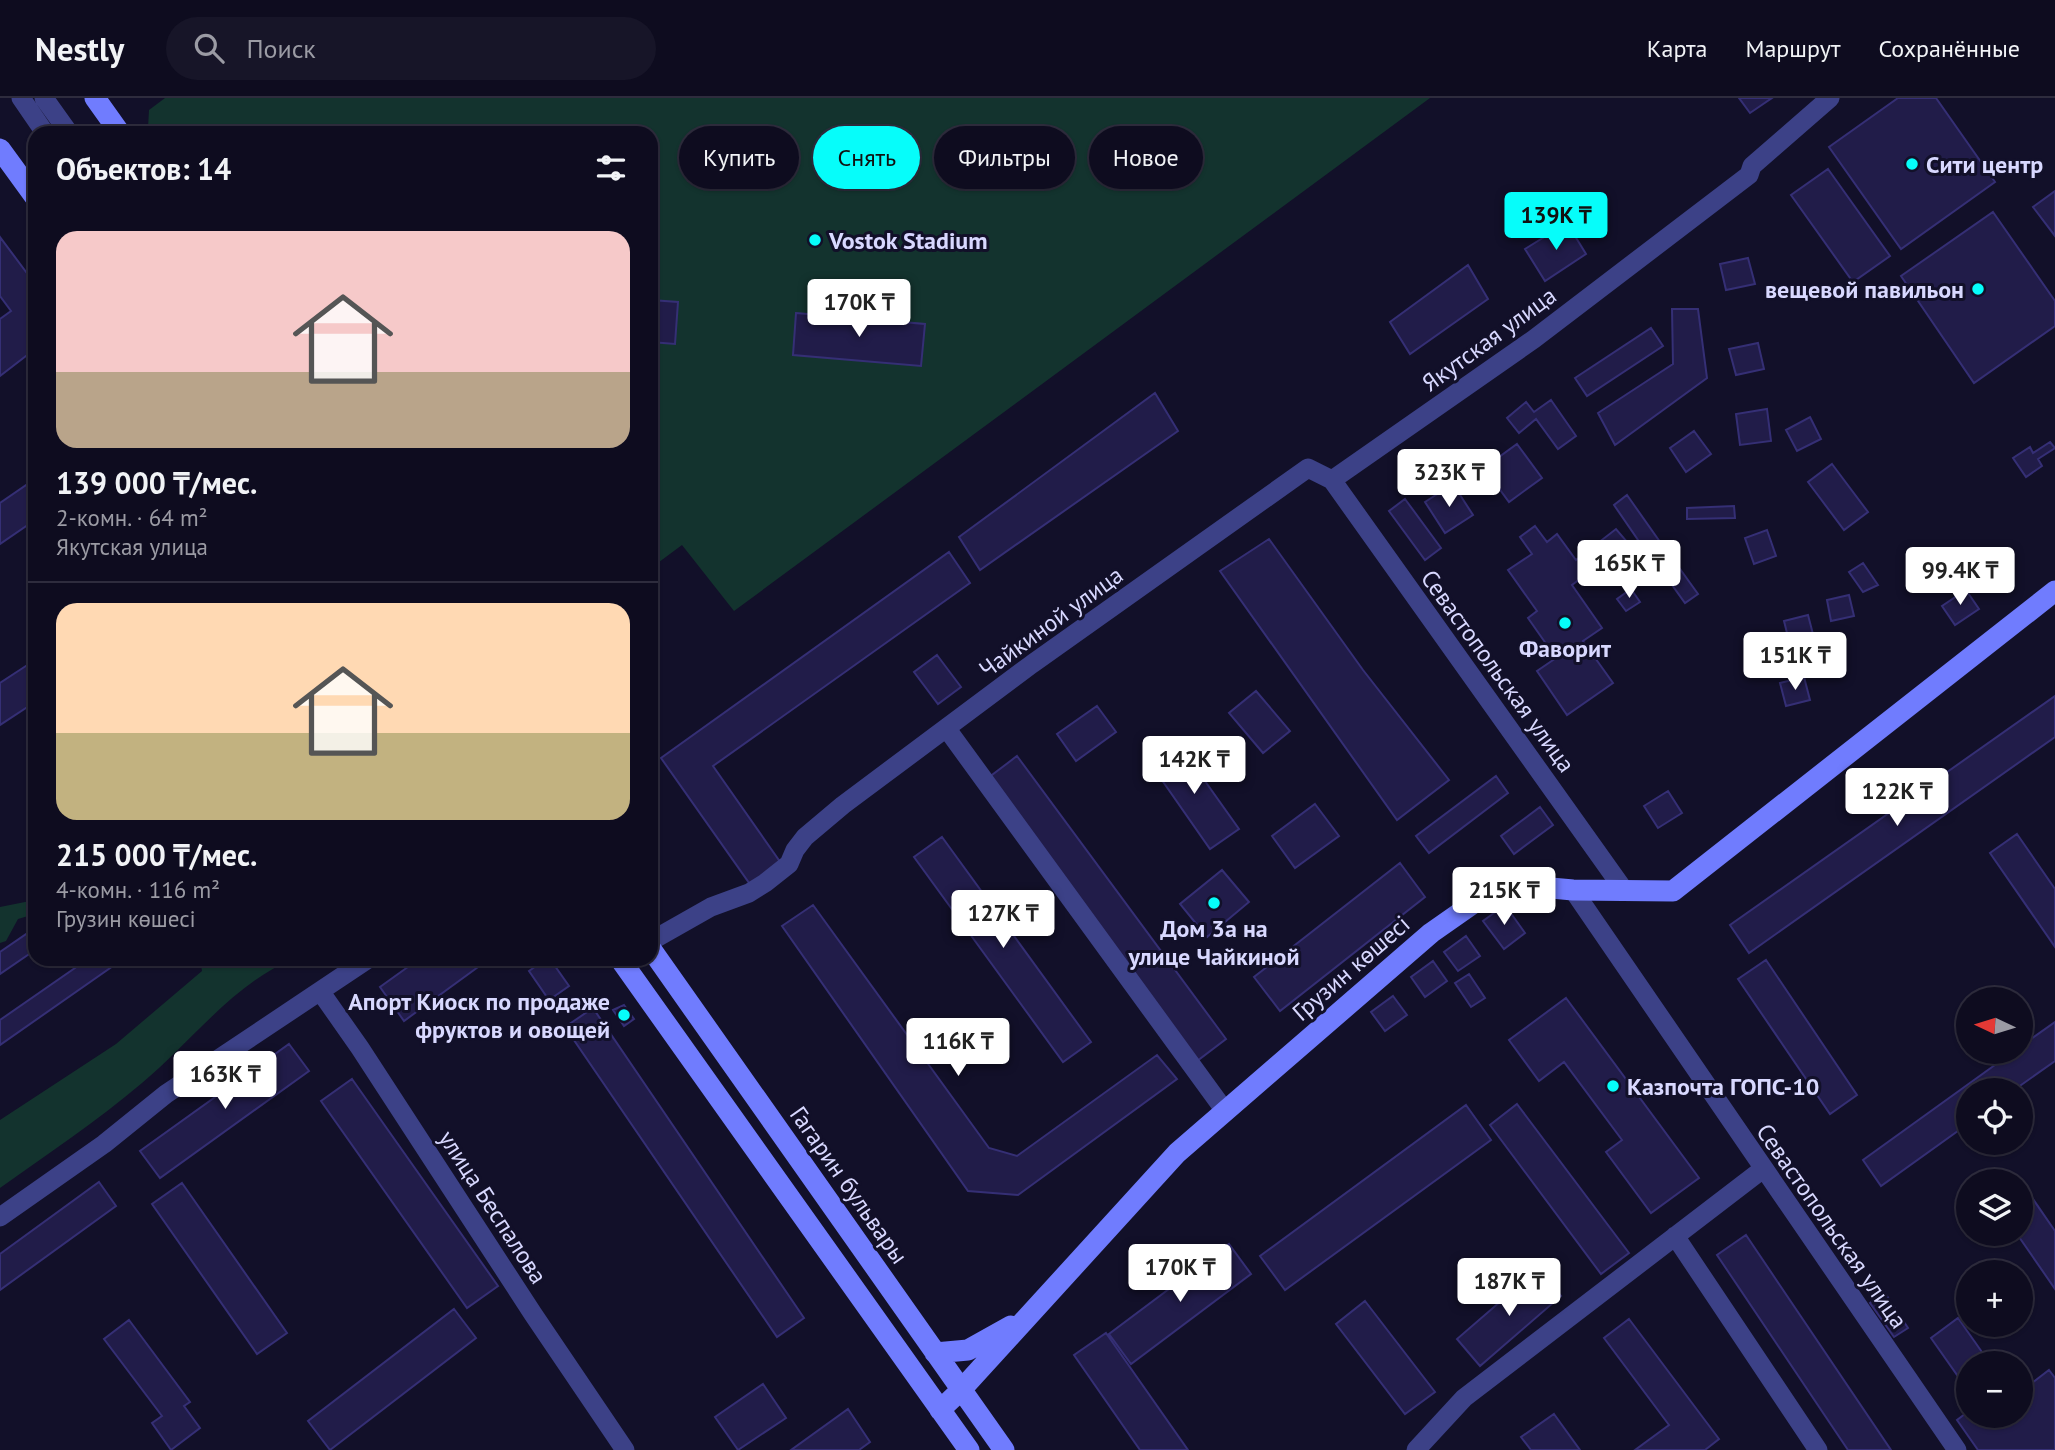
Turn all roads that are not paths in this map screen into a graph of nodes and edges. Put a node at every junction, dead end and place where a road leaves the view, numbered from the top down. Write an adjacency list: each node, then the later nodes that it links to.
1 (20, 98): 5 (street)
2 (44, 98): 6 (street)
3 (95, 98): 7 (street)
4 (1830, 98): 10 (street, Якутская улица)
5 (40, 126)
6 (64, 126)
7 (116, 126)
8 (0, 149): 9 (street)
9 (28, 187)
10 (1332, 480): 12 (street, Чайкиной улица); 14 (street, Севастопольская улица)
11 (2055, 591): 14 (street, Грузин көшесі)
12 (947, 729): 15 (street, Чайкиной улица); 20 (street)
13 (1573, 890): 14 (street, Грузин көшесі); 20 (street, Грузин көшесі); 21 (street, Севастопольская улица)
14 (1624, 890)
15 (658, 938)
16 (658, 959): 25 (street, Гагарин бульвары)
17 (358, 966): 19 (street)
18 (625, 966): 27 (street)
19 (320, 991): 22 (street); 28 (street, улица Беспалова)
20 (1225, 1111): 24 (street, Грузин көшесі)
21 (1763, 1169): 23 (street); 33 (street, Севастопольская улица)
22 (0, 1217)
23 (1675, 1236): 31 (street); 32 (street)
24 (1026, 1319): 25 (street); 26 (street, Грузин көшесі)
25 (935, 1353): 26 (street, Гагарин бульвары)
26 (961, 1390): 27 (street, Грузин көшесі); 30 (street, Гагарин бульвары)
27 (940, 1410): 29 (street)
28 (625, 1450)
29 (969, 1450)
30 (1004, 1450)
31 (1416, 1450)
32 (1818, 1450)
33 (1957, 1450)

